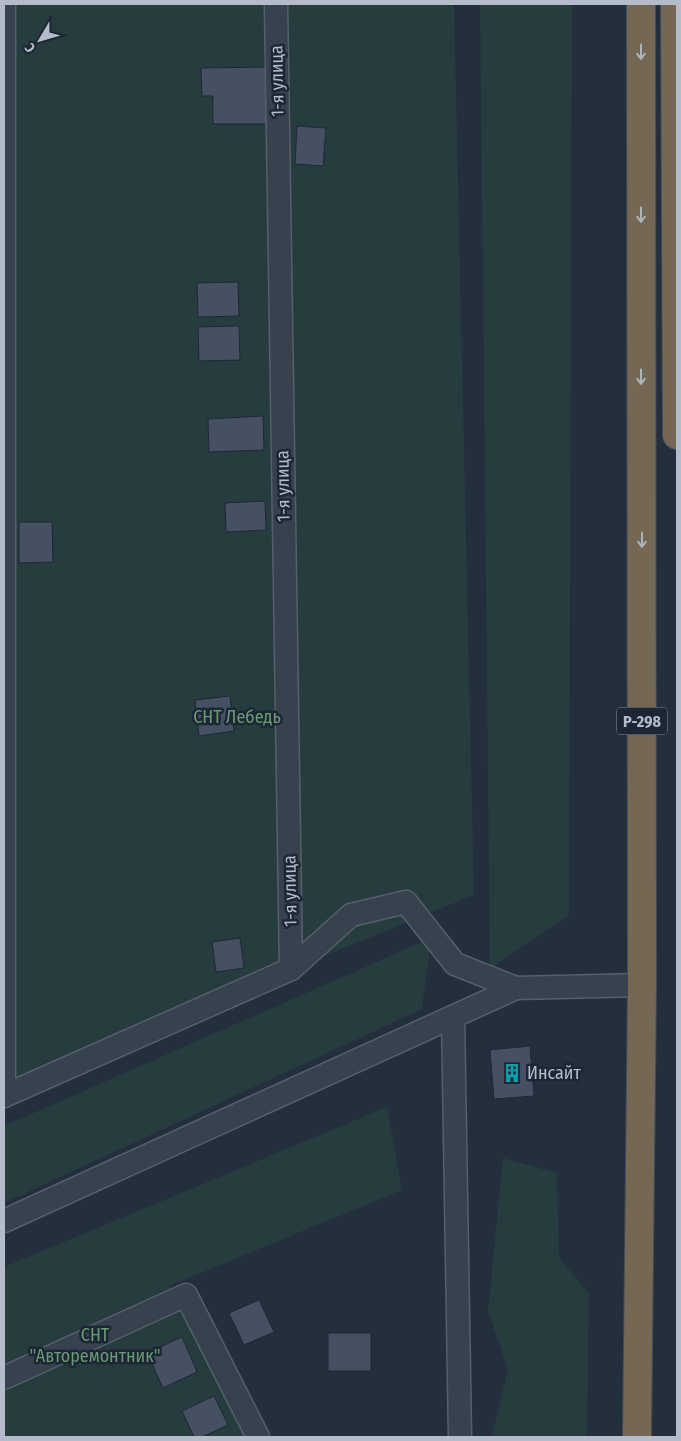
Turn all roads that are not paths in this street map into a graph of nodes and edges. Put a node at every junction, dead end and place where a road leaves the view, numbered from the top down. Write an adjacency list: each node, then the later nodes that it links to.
1 (4, 4): 11 (street)
2 (276, 4): 7 (street, 1-я улица)
3 (641, 4): 8 (highway, Р-298, one-way to 8)
4 (675, 4): 5 (highway)
5 (677, 336): 6 (highway)
6 (677, 435)
7 (291, 969): 9 (street); 11 (street)
8 (642, 985): 9 (street); 16 (highway, Р-298)
9 (516, 988): 10 (street)
10 (453, 1017): 12 (street); 15 (street)
11 (4, 1096)
12 (4, 1221)
13 (4, 1378): 14 (street)
14 (258, 1437)
15 (460, 1437)
16 (637, 1437)

